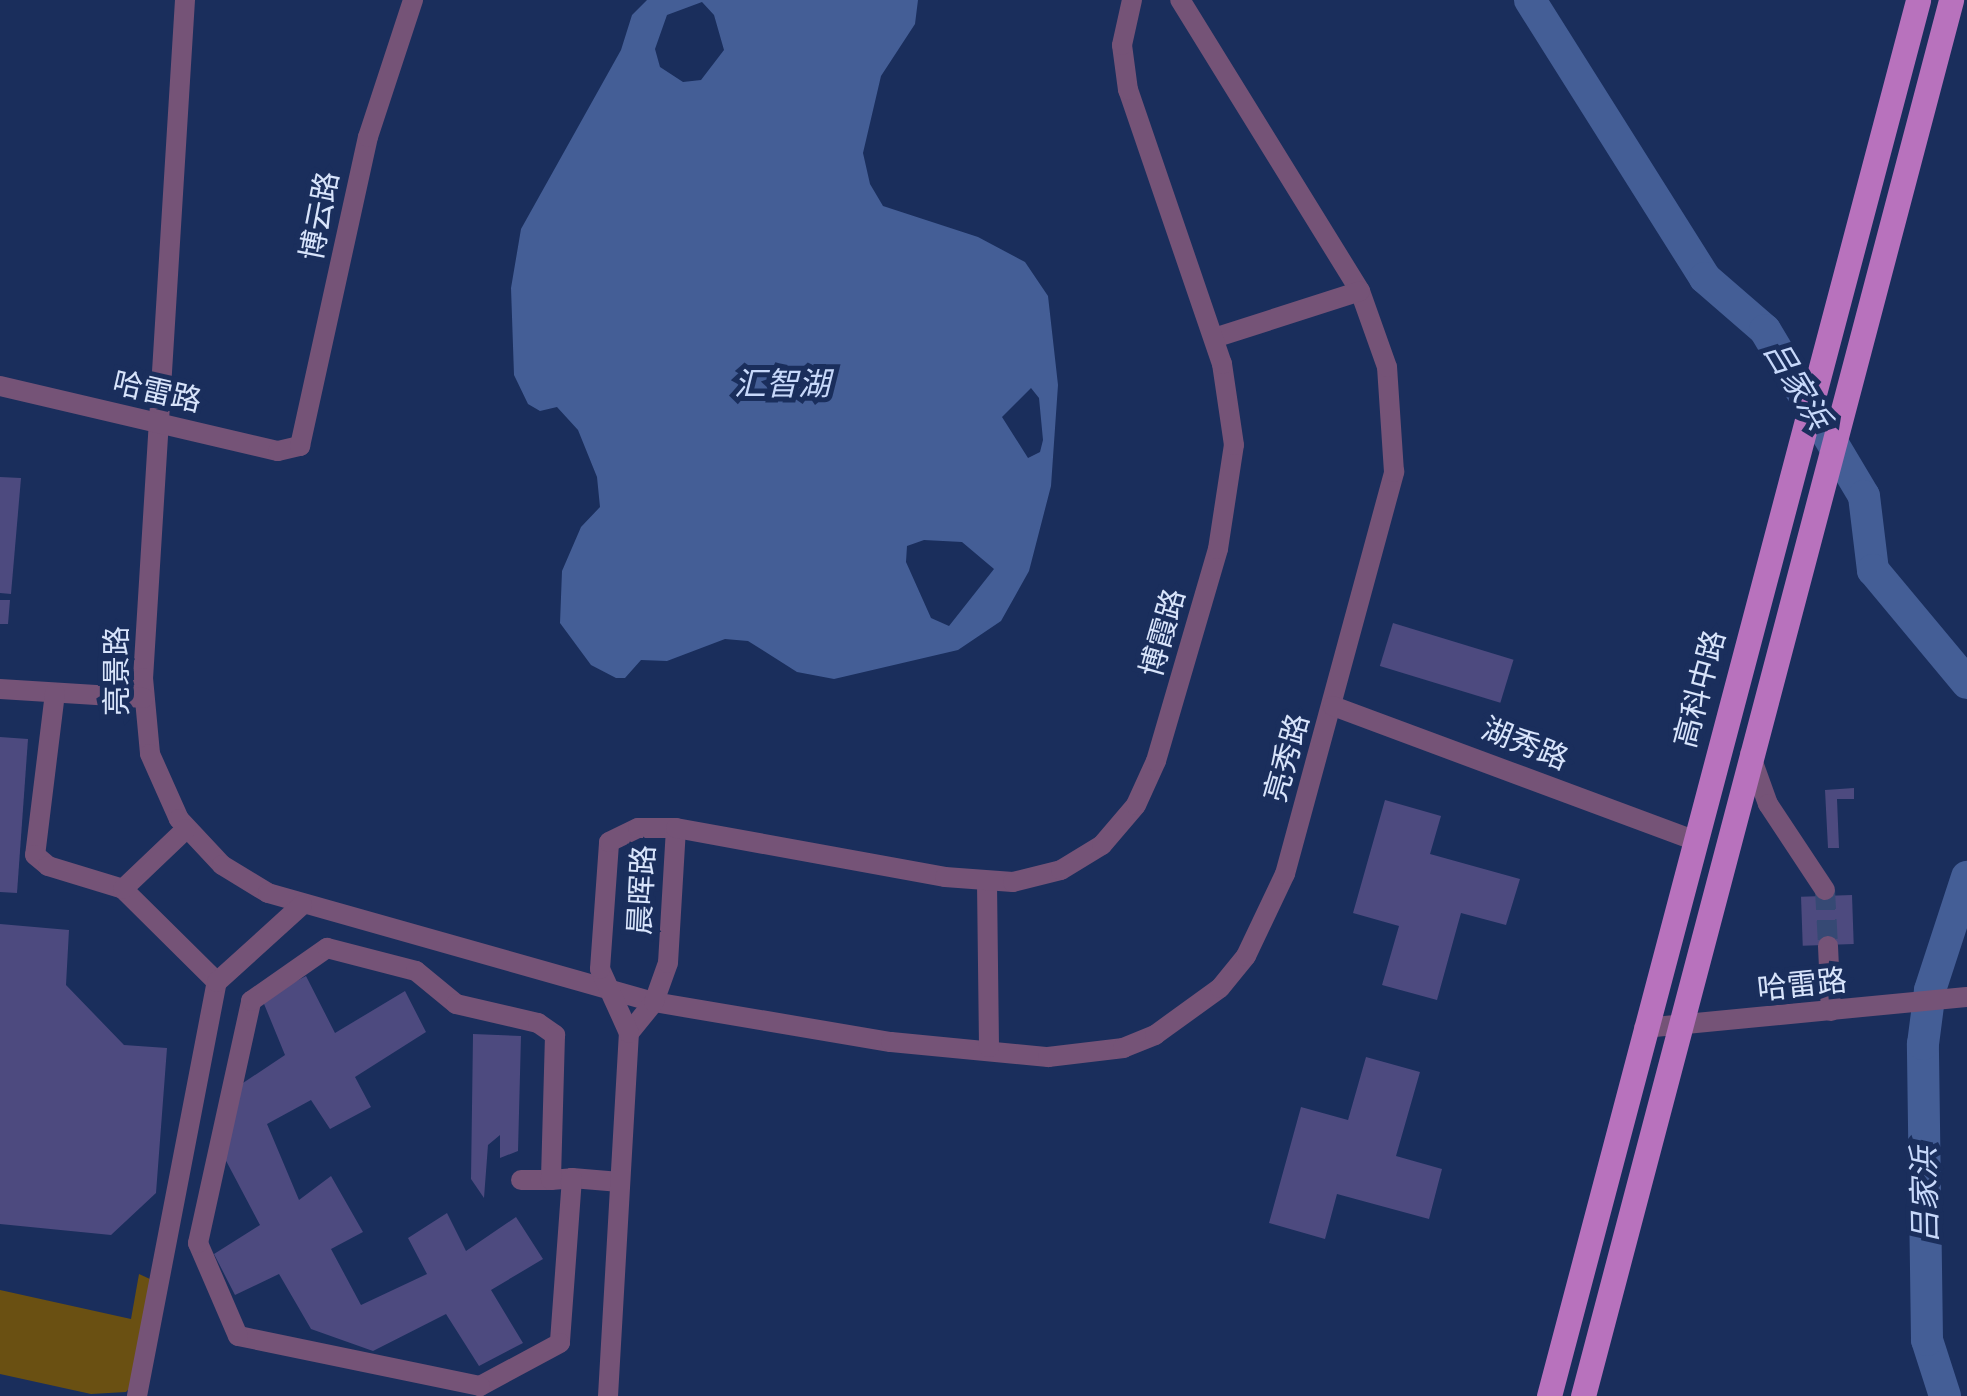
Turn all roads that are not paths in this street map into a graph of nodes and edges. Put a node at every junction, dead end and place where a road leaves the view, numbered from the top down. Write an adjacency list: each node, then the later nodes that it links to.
1 (184, 0): 10 (street, 亮景路)
2 (413, 0): 11 (street, 博云路)
3 (1132, 0): 8 (street, 博霞路)
4 (1180, 0): 7 (street, 亮秀路)
5 (1918, 0): 19 (main road, 高科中路)
6 (1951, 0): 16 (main road)
7 (1360, 290): 8 (street); 15 (street, 亮秀路)
8 (1214, 338): 20 (street, 博霞路)
9 (0, 386): 10 (street, 哈雷路)
10 (158, 423): 11 (street, 哈雷路); 14 (street, 亮景路)
11 (300, 446)
12 (0, 689): 13 (street)
13 (54, 692): 14 (street); 21 (street)
14 (144, 698): 18 (street, 亮景路)
15 (1333, 706): 19 (street, 湖秀路); 33 (street, 亮秀路)
16 (1750, 754): 22 (street); 31 (main road)
17 (676, 828): 20 (street, 博霞路); 26 (street, 晨晖路); 28 (street, 晨晖路)
18 (186, 829): 21 (street); 23 (street, 亮景路)
19 (1694, 840): 30 (main road, 高科中路)
20 (987, 883): 33 (street)
21 (123, 889): 25 (street)
22 (1825, 890)
23 (302, 905): 25 (street); 26 (street, 亮景路)
24 (1828, 946): 29 (street)
25 (217, 982): 37 (street)
26 (605, 988): 28 (street, 亮景路); 32 (street, 晨晖路)
27 (1965, 997): 29 (street, 哈雷路)
28 (654, 1002): 32 (street, 晨晖路); 33 (street, 亮秀路)
29 (1831, 1012): 31 (street, 哈雷路)
30 (1644, 1028): 31 (street, 哈雷路); 39 (main road, 高科中路)
31 (1677, 1028): 40 (main road)
32 (629, 1033): 36 (street)
33 (989, 1047)
34 (561, 1179): 34 (street); 35 (street); 36 (street)
35 (521, 1180)
36 (620, 1182): 38 (street)
37 (137, 1396)
38 (608, 1396)
39 (1549, 1396)
40 (1583, 1396)

